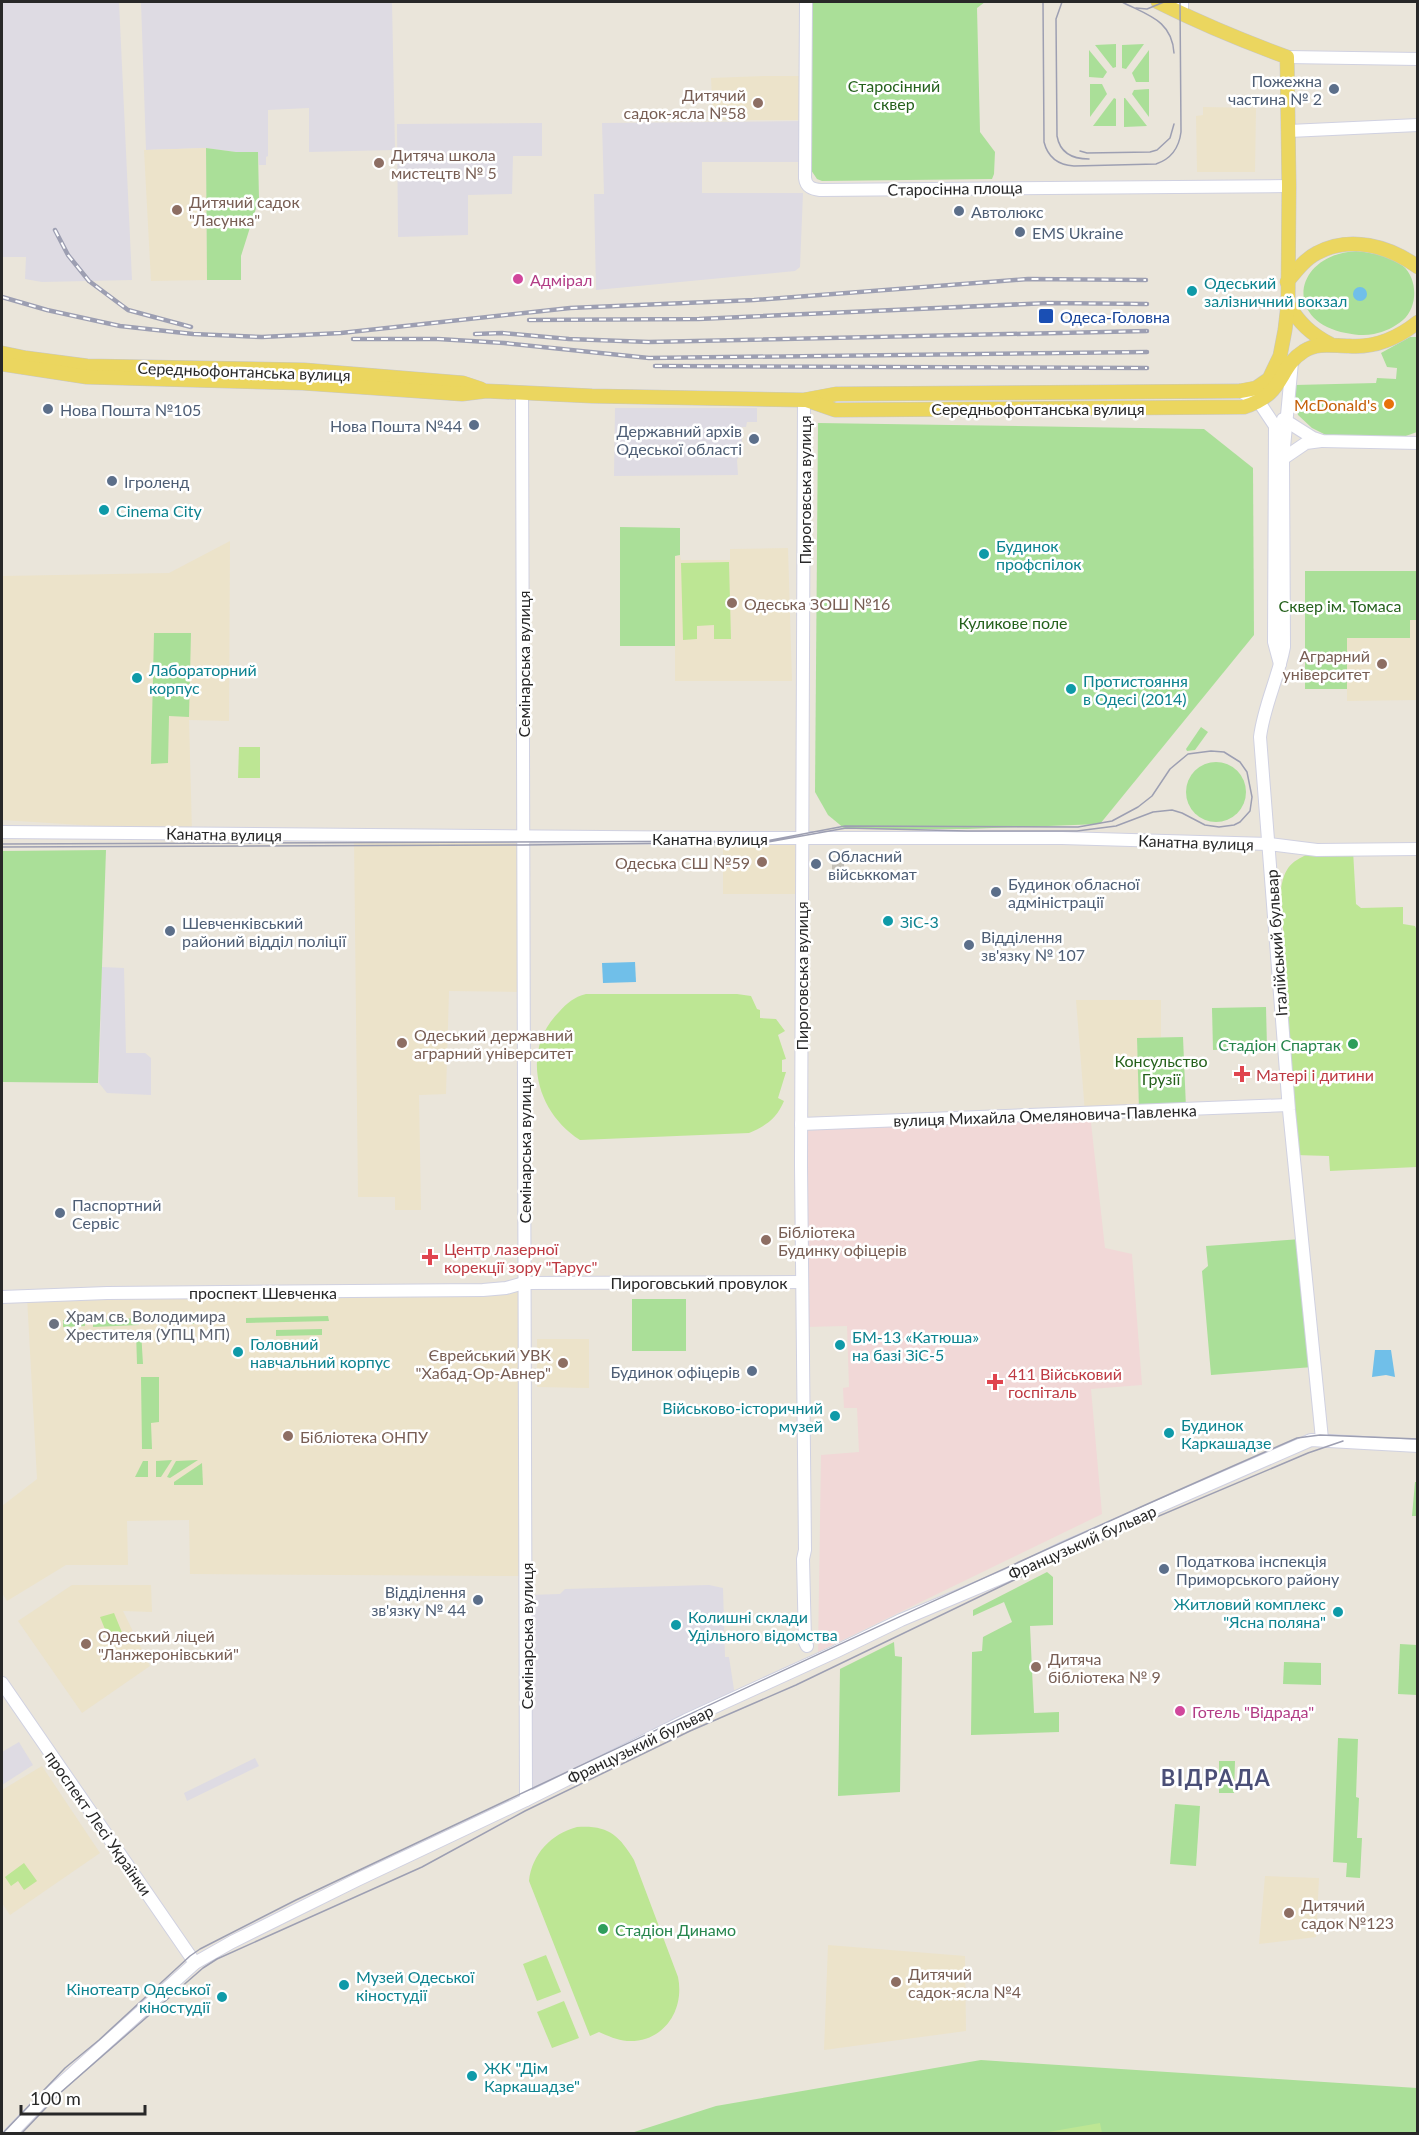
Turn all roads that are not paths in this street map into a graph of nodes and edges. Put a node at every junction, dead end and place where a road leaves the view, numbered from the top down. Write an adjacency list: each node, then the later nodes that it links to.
1 (806, 2): 8 (main road, Старосінна площа)
2 (1158, 2): 3 (main road)
3 (1182, 8): 4 (main road)
4 (1287, 57): 5 (main road); 7 (main road)
5 (1418, 59)
6 (1418, 125): 7 (main road)
7 (1289, 131): 8 (main road)
8 (1289, 186): 10 (main road)
9 (1418, 267): 10 (main road)
10 (1287, 282): 11 (main road)
11 (1288, 304): 13 (main road); 18 (main road)
12 (1418, 322): 13 (main road)
13 (1330, 344): 15 (main road)
14 (2, 353): 17 (main road, Середньофонтанська вулиця)
15 (1292, 362): 21 (main road); 22 (main road, Італійський бульвар)
16 (2, 364): 17 (main road, Середньофонтанська вулиця)
17 (486, 391): 19 (main road, Середньофонтанська вулиця)
18 (1240, 392): 20 (main road, Середньофонтанська вулиця); 21 (main road)
19 (522, 393): 20 (main road, Середньофонтанська вулиця); 27 (main road, Семінарська вулиця)
20 (804, 400): 21 (main road, Середньофонтанська вулиця); 28 (main road, Пироговська вулиця)
21 (1267, 409): 22 (main road); 25 (main road)
22 (1288, 422): 23 (main road); 25 (main road, Італійський бульвар)
23 (1322, 441): 24 (main road); 25 (main road)
24 (1418, 443)
25 (1279, 461): 29 (main road, Італійський бульвар)
26 (2, 832): 27 (main road, Канатна вулиця)
27 (523, 836): 28 (main road, Канатна вулиця); 34 (main road, Семінарська вулиця)
28 (801, 837): 29 (main road, Канатна вулиця); 32 (main road, Пироговська вулиця)
29 (1269, 844): 30 (main road, Канатна вулиця); 31 (main road, Італійський бульвар)
30 (1418, 849)
31 (1288, 1105): 32 (main road, вулиця Михайла Омеляновича-Павленка); 36 (main road, Італійський бульвар)
32 (801, 1124): 33 (main road, Пироговська вулиця)
33 (802, 1282): 34 (main road, Пироговський провулок); 38 (main road, Пироговська вулиця)
34 (525, 1283): 35 (main road, проспект Шевченка); 40 (main road, Семінарська вулиця)
35 (2, 1297)
36 (1322, 1439): 37 (main road); 38 (main road, Французький бульвар)
37 (1418, 1446)
38 (808, 1664): 40 (main road, Французький бульвар)
39 (2, 1683): 41 (main road, проспект Лесі Українки)
40 (526, 1800): 41 (main road, Французький бульвар)
41 (195, 1963): 42 (main road, Французький бульвар)
42 (10, 2133)

